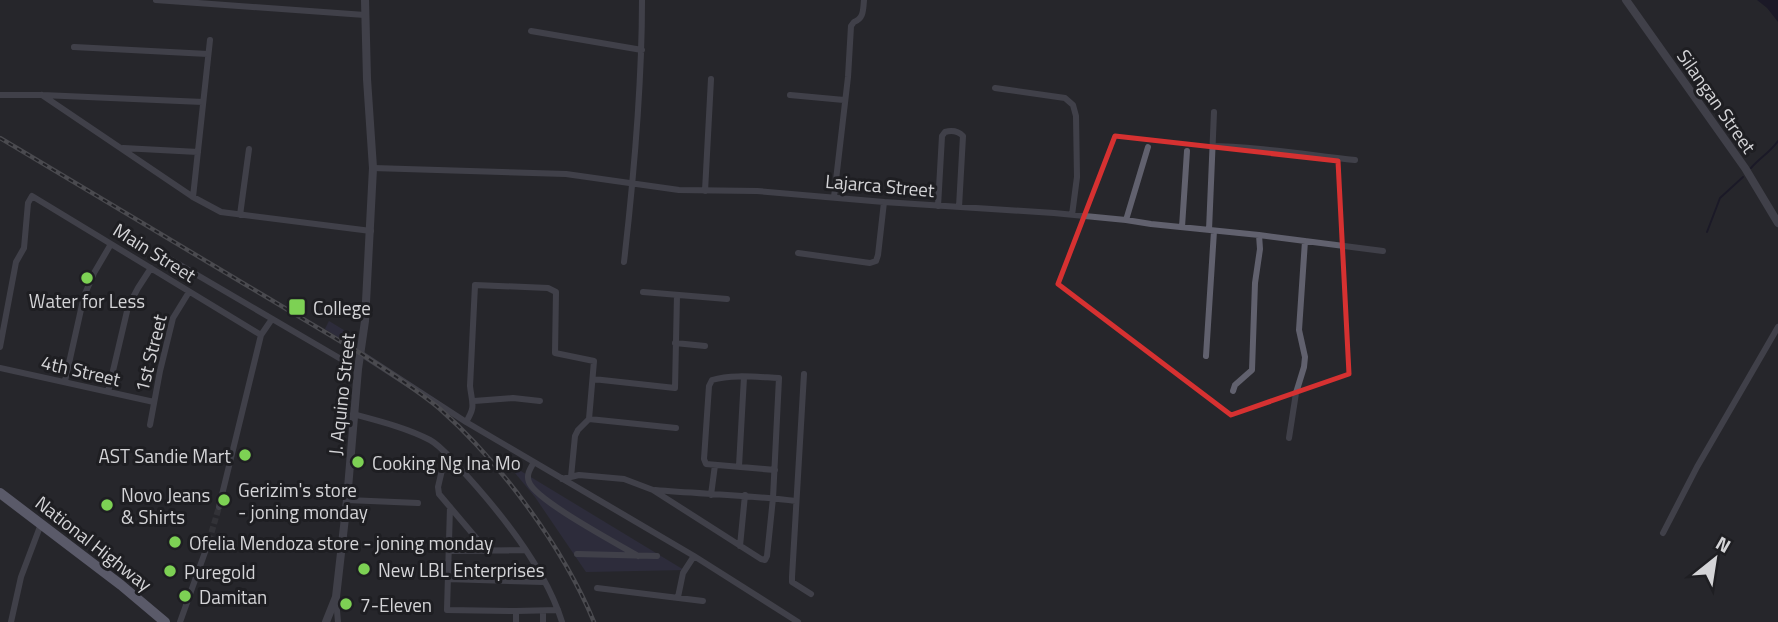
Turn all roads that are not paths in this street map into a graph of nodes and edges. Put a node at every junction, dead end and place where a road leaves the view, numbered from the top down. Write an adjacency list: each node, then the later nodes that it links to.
1 (156, 0): 6 (street)
2 (365, 0): 6 (street, J. Aquino Street)
3 (642, 0): 10 (street)
4 (863, 0): 17 (street)
5 (1626, 0): 38 (street, Silangan Street)
6 (365, 15): 27 (street, J. Aquino Street)
7 (531, 31): 10 (street)
8 (210, 40): 11 (street)
9 (74, 47): 11 (street)
10 (642, 50): 28 (street)
11 (208, 54): 18 (street)
12 (711, 79): 29 (street)
13 (995, 88): 36 (street)
14 (43, 94): 15 (street); 18 (street); 22 (street)
15 (0, 95)
16 (790, 95): 17 (street)
17 (844, 100): 31 (street)
18 (203, 102): 25 (street)
19 (1214, 112): 21 (street)
20 (1148, 146): 37 (street)
21 (1214, 146): 26 (street); 41 (street)
22 (122, 148): 25 (street); 30 (street)
23 (249, 149): 35 (street)
24 (1187, 151): 39 (street)
25 (198, 152): 30 (street)
26 (1355, 160)
27 (373, 168): 28 (street, Lajarca Street); 40 (street, J. Aquino Street)
28 (633, 184): 29 (street, Lajarca Street); 48 (street)
29 (705, 191): 31 (street, Lajarca Street)
30 (193, 197): 35 (street)
31 (834, 197): 32 (street, Lajarca Street)
32 (884, 202): 33 (street, Lajarca Street); 46 (street)
33 (938, 206): 34 (street, Lajarca Street); 34 (street)
34 (959, 207): 36 (street, Lajarca Street)
35 (240, 215): 40 (street)
36 (1072, 215): 37 (street, Lajarca Street)
37 (1126, 219): 39 (street, Lajarca Street)
38 (1778, 223)
39 (1182, 227): 41 (street, Lajarca Street)
40 (371, 231): 60 (street, J. Aquino Street)
41 (1211, 231): 42 (street, Lajarca Street); 61 (street)
42 (1259, 235): 43 (street, Lajarca Street); 68 (street)
43 (1305, 241): 45 (street, Lajarca Street); 78 (street)
44 (111, 244): 49 (street, Main Street); 59 (street, Main Street); 67 (street)
45 (1384, 251)
46 (798, 253)
47 (163, 255): 54 (street)
48 (624, 262)
49 (150, 268): 50 (street, Main Street); 69 (street)
50 (189, 292): 56 (street, Main Street); 72 (street, 1st Street)
51 (643, 292): 52 (street)
52 (677, 295): 53 (street); 57 (street)
53 (727, 299)
54 (272, 319): 56 (street); 63 (street)
55 (1778, 327): 97 (street)
56 (261, 335): 94 (street)
57 (676, 342): 58 (street); 66 (street)
58 (705, 346)
59 (0, 347)
60 (360, 353): 63 (street, J. Aquino Street); 75 (street)
61 (1206, 356)
62 (1, 368): 67 (street, 4th Street)
63 (358, 369): 73 (street, J. Aquino Street)
64 (804, 374): 92 (street)
65 (744, 377): 81 (street); 82 (street); 83 (street)
66 (593, 379): 70 (street); 74 (street)
67 (65, 382): 69 (street, 4th Street)
68 (1233, 391)
69 (108, 392): 72 (street, 4th Street)
70 (474, 401): 71 (street); 75 (street)
71 (540, 401)
72 (154, 402): 76 (street, 1st Street)
73 (354, 414): 79 (street); 91 (street, J. Aquino Street)
74 (589, 419): 77 (street); 84 (street)
75 (466, 422): 80 (street)
76 (150, 425)
77 (676, 428)
78 (1289, 438)
79 (446, 453): 95 (street); 100 (street)
80 (534, 462): 85 (street); 104 (street)
81 (715, 464): 82 (street); 88 (street)
82 (739, 466): 83 (street)
83 (775, 470): 90 (street)
84 (571, 477): 85 (street); 86 (street)
85 (562, 479): 106 (street)
86 (653, 490): 88 (street); 99 (street)
87 (0, 494): 96 (main road, National Highway)
88 (711, 495): 89 (street)
89 (745, 495): 90 (street); 99 (street)
90 (773, 498): 92 (street); 99 (street)
91 (346, 500): 93 (street); 111 (street, J. Aquino Street)
92 (796, 500): 110 (street)
93 (418, 503)
94 (219, 507)
95 (450, 507): 101 (street); 102 (street)
96 (41, 524): 117 (street); 118 (main road, National Highway)
97 (1663, 533)
98 (209, 541): 119 (street)
99 (740, 547)
100 (525, 550): 102 (street); 108 (street)
101 (450, 551): 102 (street); 107 (street)
102 (488, 552)
103 (578, 554): 104 (street)
104 (638, 556): 105 (street)
105 (657, 556)
106 (694, 556): 112 (street); 125 (street)
107 (448, 579): 108 (street); 115 (street)
108 (544, 582): 114 (street)
109 (597, 587): 112 (street)
110 (811, 594)
111 (336, 597): 120 (street, J. Aquino Street); 121 (street)
112 (677, 597): 113 (street)
113 (703, 601)
114 (558, 610): 116 (street); 124 (street)
115 (516, 611): 116 (street); 122 (street)
116 (543, 611): 123 (street)
117 (11, 622)
118 (165, 622)
119 (180, 622)
120 (326, 622)
121 (338, 622)
122 (516, 622)
123 (542, 622)
124 (562, 622)
125 (798, 622)

